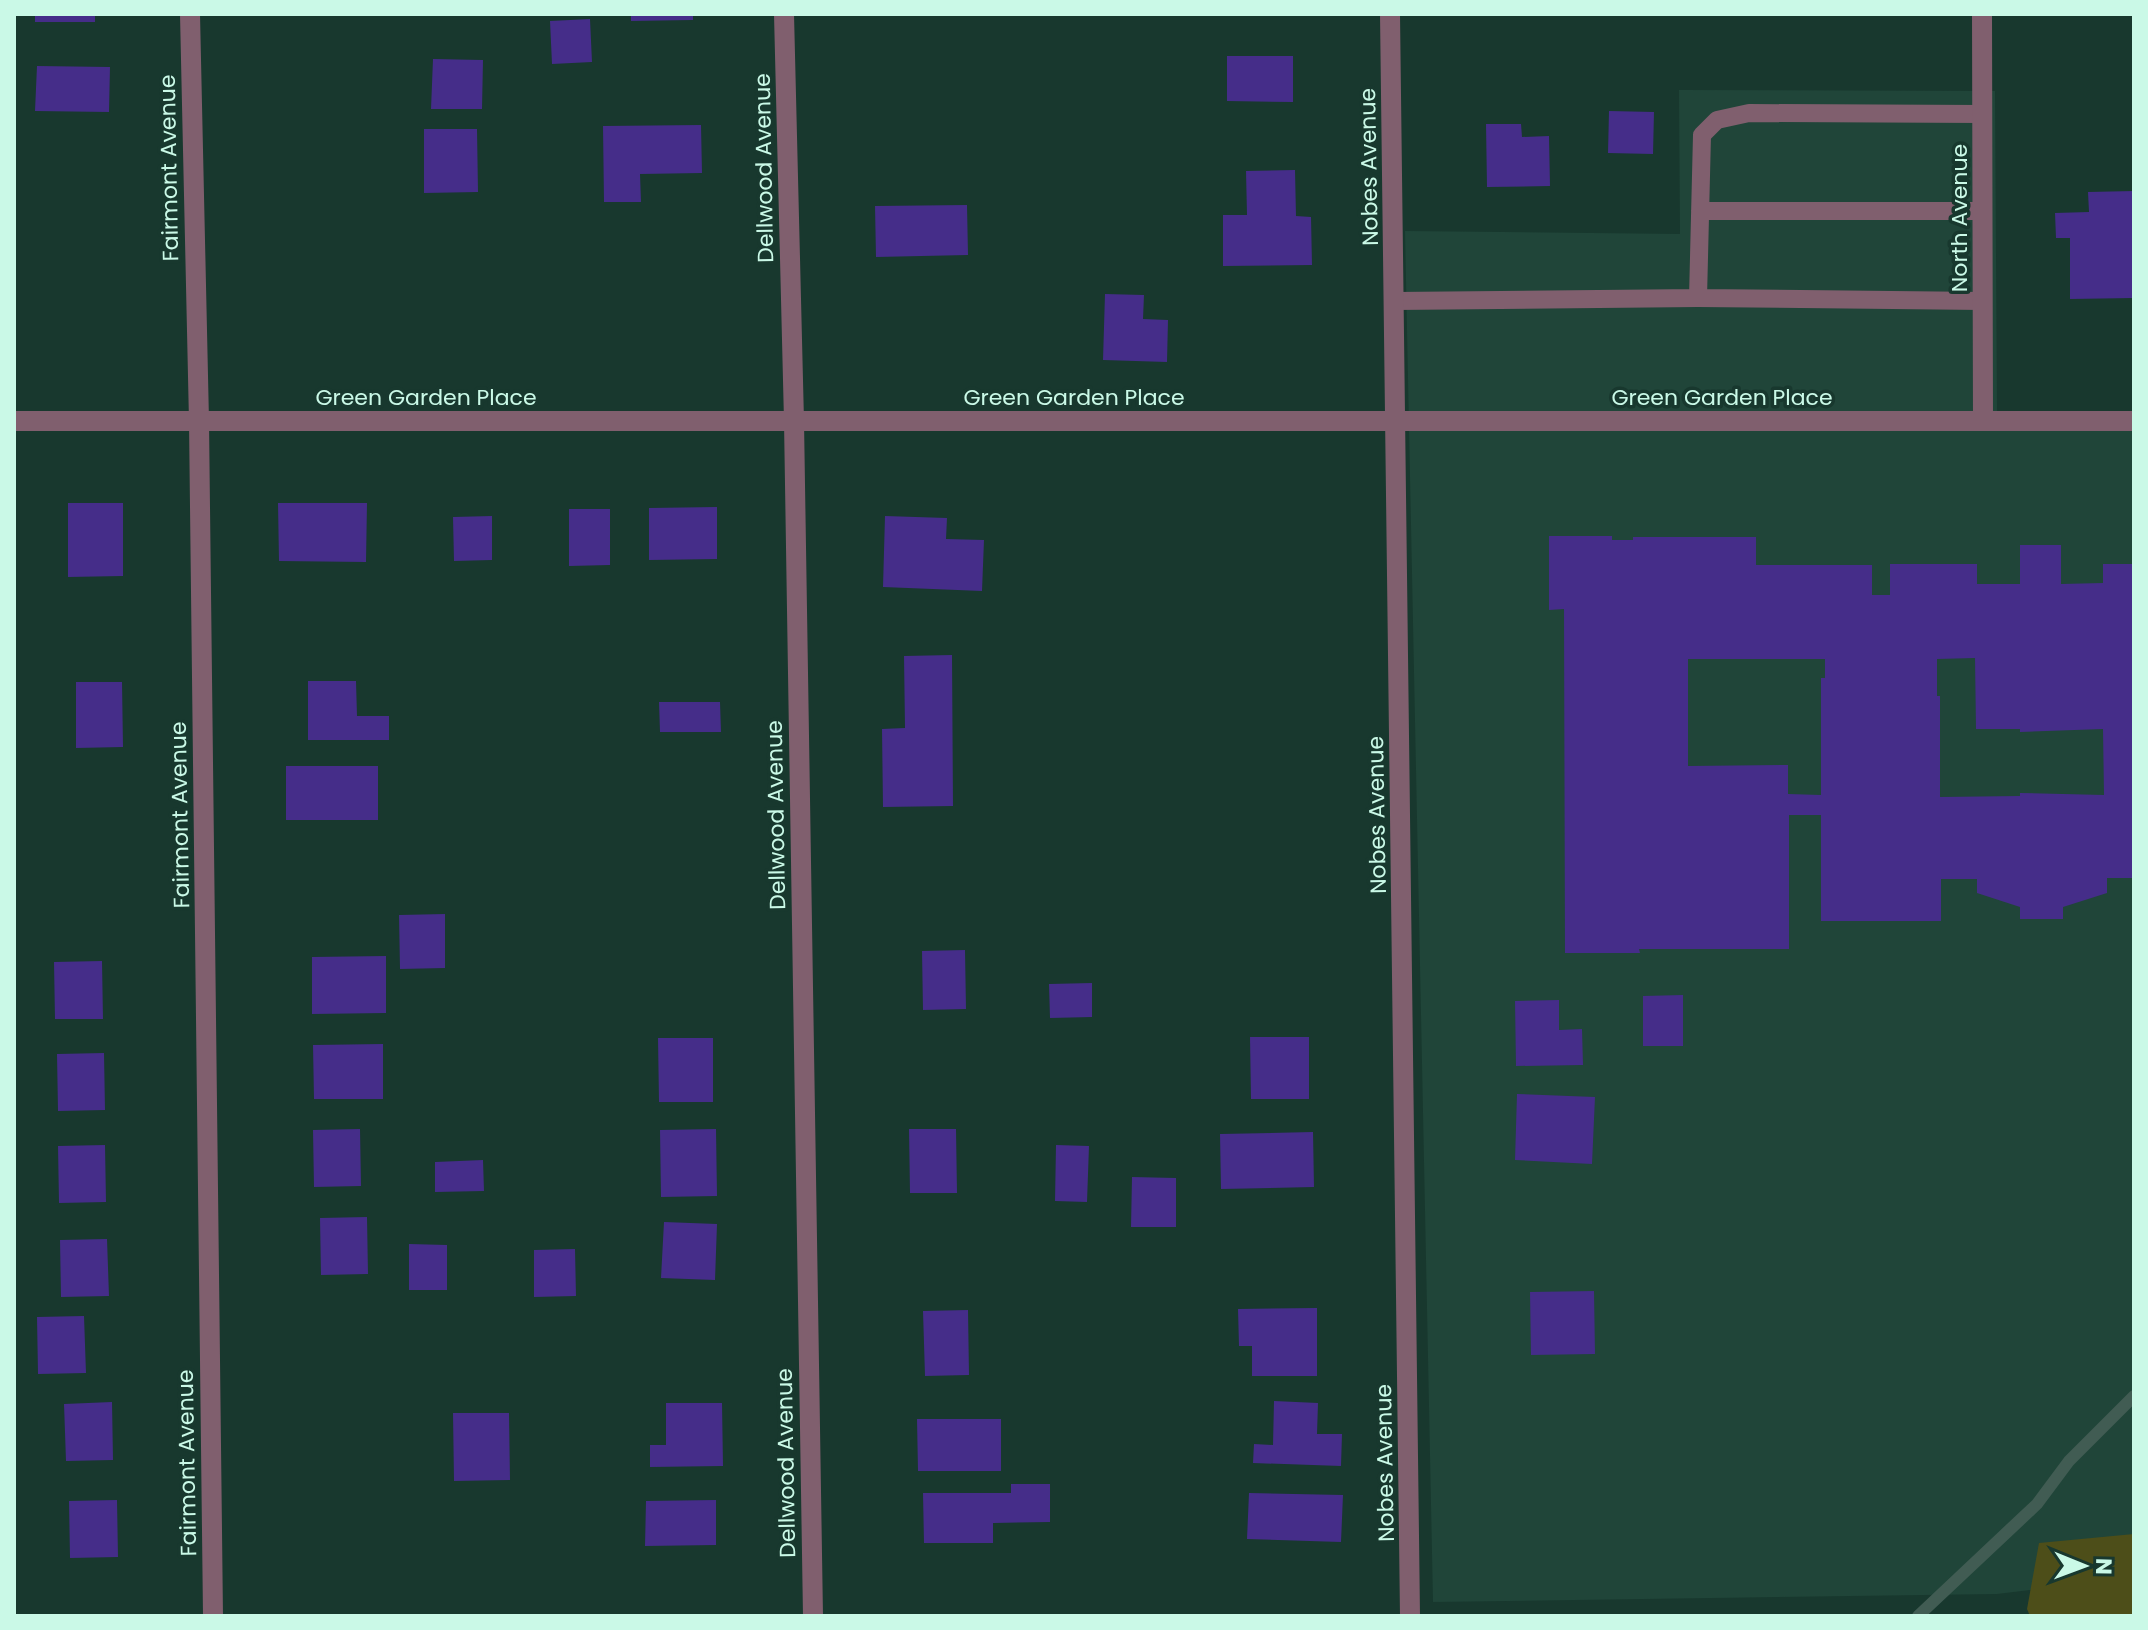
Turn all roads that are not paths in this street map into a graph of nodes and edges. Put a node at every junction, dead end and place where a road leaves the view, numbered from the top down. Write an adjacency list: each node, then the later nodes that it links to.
1 (190, 14): 12 (street, Fairmont Avenue)
2 (784, 14): 13 (street, Dellwood Avenue)
3 (1390, 14): 9 (street, Nobes Avenue)
4 (1982, 14): 5 (street, North Avenue)
5 (1983, 114): 6 (lane); 7 (street, North Avenue)
6 (1700, 211): 7 (lane); 8 (lane)
7 (1983, 211): 10 (street, North Avenue)
8 (1698, 298): 9 (lane); 10 (lane)
9 (1395, 301): 14 (street, Nobes Avenue)
10 (1983, 301): 15 (street, North Avenue)
11 (14, 421): 12 (street, Green Garden Place)
12 (199, 421): 13 (street, Green Garden Place); 17 (street, Fairmont Avenue)
13 (794, 421): 14 (street, Green Garden Place); 18 (street, Dellwood Avenue)
14 (1397, 421): 15 (street, Green Garden Place); 19 (street, Nobes Avenue)
15 (1983, 421): 16 (street, Green Garden Place)
16 (2134, 421)
17 (213, 1616)
18 (813, 1616)
19 (1410, 1616)

